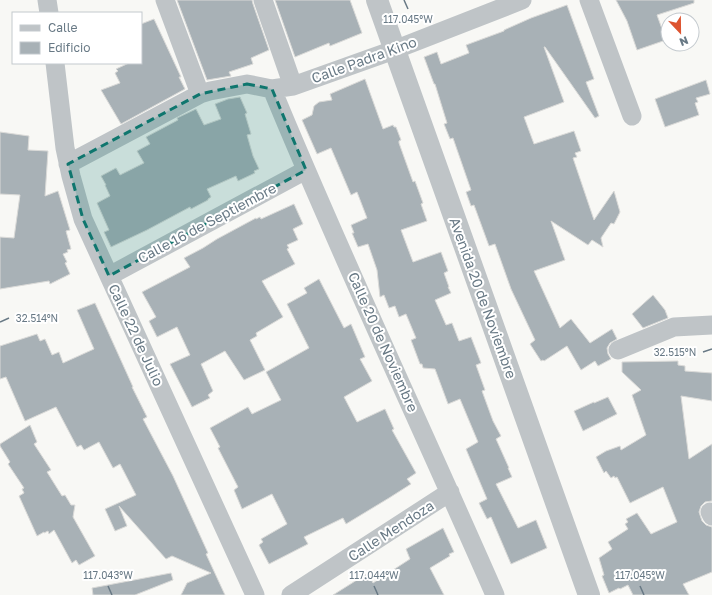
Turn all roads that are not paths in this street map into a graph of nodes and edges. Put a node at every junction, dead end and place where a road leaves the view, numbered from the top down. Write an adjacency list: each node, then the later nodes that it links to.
1 (47, 0): 7 (street)
2 (165, 0): 12 (street)
3 (263, 0): 10 (street)
4 (377, 0): 8 (street, Avenida 20 de Noviembre)
5 (522, 0): 8 (street, Calle Padra Kino)
6 (589, 0): 13 (street)
7 (49, 12)
8 (394, 50): 10 (street, Calle Padra Kino); 23 (street, Avenida 20 de Noviembre)
9 (55, 64): 14 (street, Calle 22 de Julio)
10 (293, 86): 11 (street, Calle Padra Kino)
11 (272, 89): 12 (street, Calle Padra Kino); 15 (street, Calle 20 de Noviembre)
12 (200, 94): 14 (street, Calle Padra Kino)
13 (632, 116)
14 (68, 164): 16 (street, Calle 22 de Julio)
15 (306, 170): 16 (street, Calle 16 de Septiembre); 19 (street, Calle 20 de Noviembre)
16 (109, 276): 20 (street, Calle 22 de Julio)
17 (712, 325): 18 (street)
18 (618, 350)
19 (450, 492): 21 (street, Calle Mendoza); 22 (street, Calle 20 de Noviembre)
20 (255, 595)
21 (291, 595)
22 (495, 595)
23 (590, 595)

